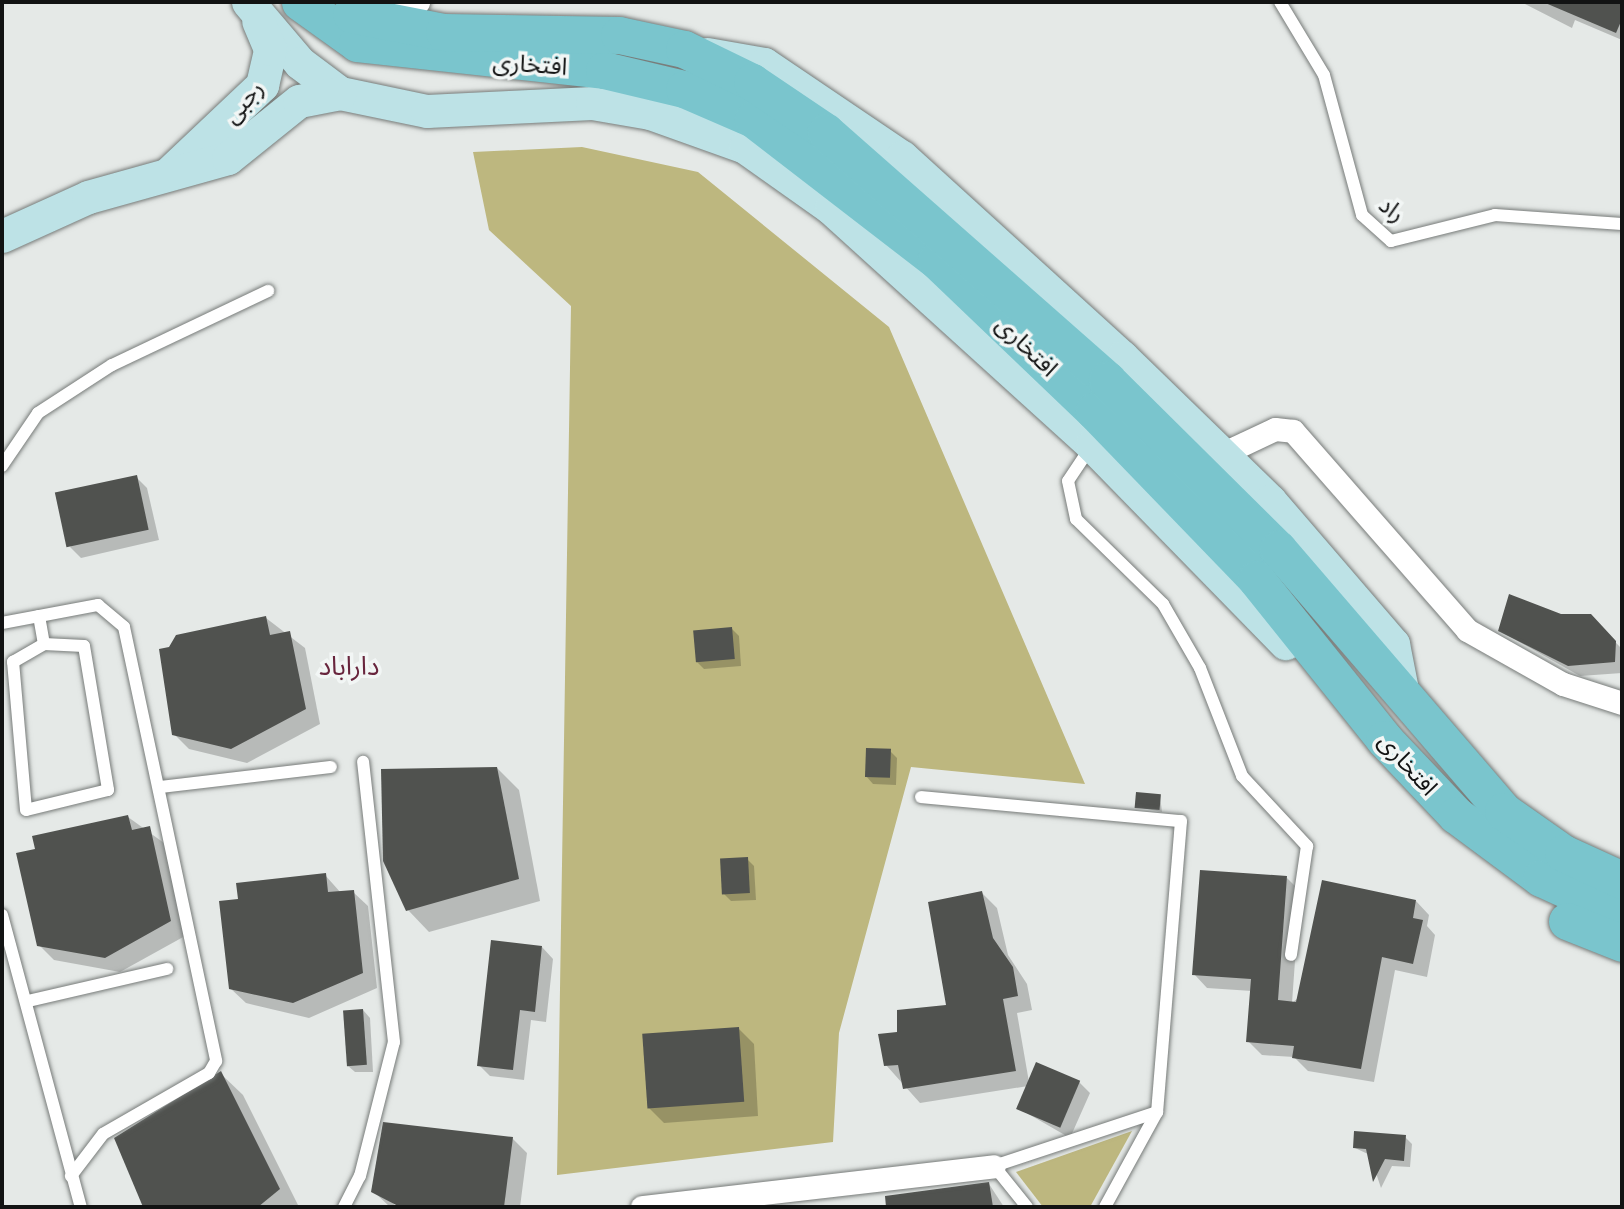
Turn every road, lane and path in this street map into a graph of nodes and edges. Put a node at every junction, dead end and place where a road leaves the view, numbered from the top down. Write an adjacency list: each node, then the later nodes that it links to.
1 (300, 2): 19 (main road, افتخاری)
2 (418, 2): 5 (street)
3 (1280, 2): 9 (lane, راد)
4 (251, 5): 7 (main road); 8 (main road, رجبی)
5 (352, 12): 6 (main road, افتخاری)
6 (684, 50): 13 (main road); 16 (main road, افتخاری)
7 (340, 93): 8 (main road, رجبی); 12 (main road)
8 (167, 175): 10 (main road, رجبی)
9 (1622, 224)
10 (2, 236)
11 (268, 291): 14 (lane)
12 (1092, 445): 22 (main road); 32 (lane)
13 (1224, 453): 20 (main road); 21 (street)
14 (2, 466)
15 (39, 616): 17 (lane); 18 (lane); 25 (lane)
16 (1343, 622): 19 (main road); 20 (main road, افتخاری)
17 (2, 623)
18 (44, 644): 18 (lane)
19 (1313, 646): 22 (main road, افتخاری)
20 (1403, 695): 28 (main road, افتخاری)
21 (1622, 703)
22 (1384, 739): 28 (main road, افتخاری)
23 (363, 762): 39 (lane)
24 (331, 767): 25 (lane)
25 (160, 787): 37 (lane)
26 (921, 797): 35 (lane)
27 (1622, 880): 28 (main road, افتخاری)
28 (1572, 892): 30 (main road, افتخاری); 31 (main road)
29 (2, 915): 34 (lane)
30 (1622, 915)
31 (1622, 943)
32 (1292, 954)
33 (167, 969): 34 (lane)
34 (28, 1001): 37 (lane)
35 (1157, 1112): 36 (lane); 42 (lane)
36 (994, 1166): 40 (street); 41 (lane)
37 (71, 1176): 38 (lane)
38 (82, 1207)
39 (344, 1207)
40 (642, 1207)
41 (1027, 1207)
42 (1105, 1207)

